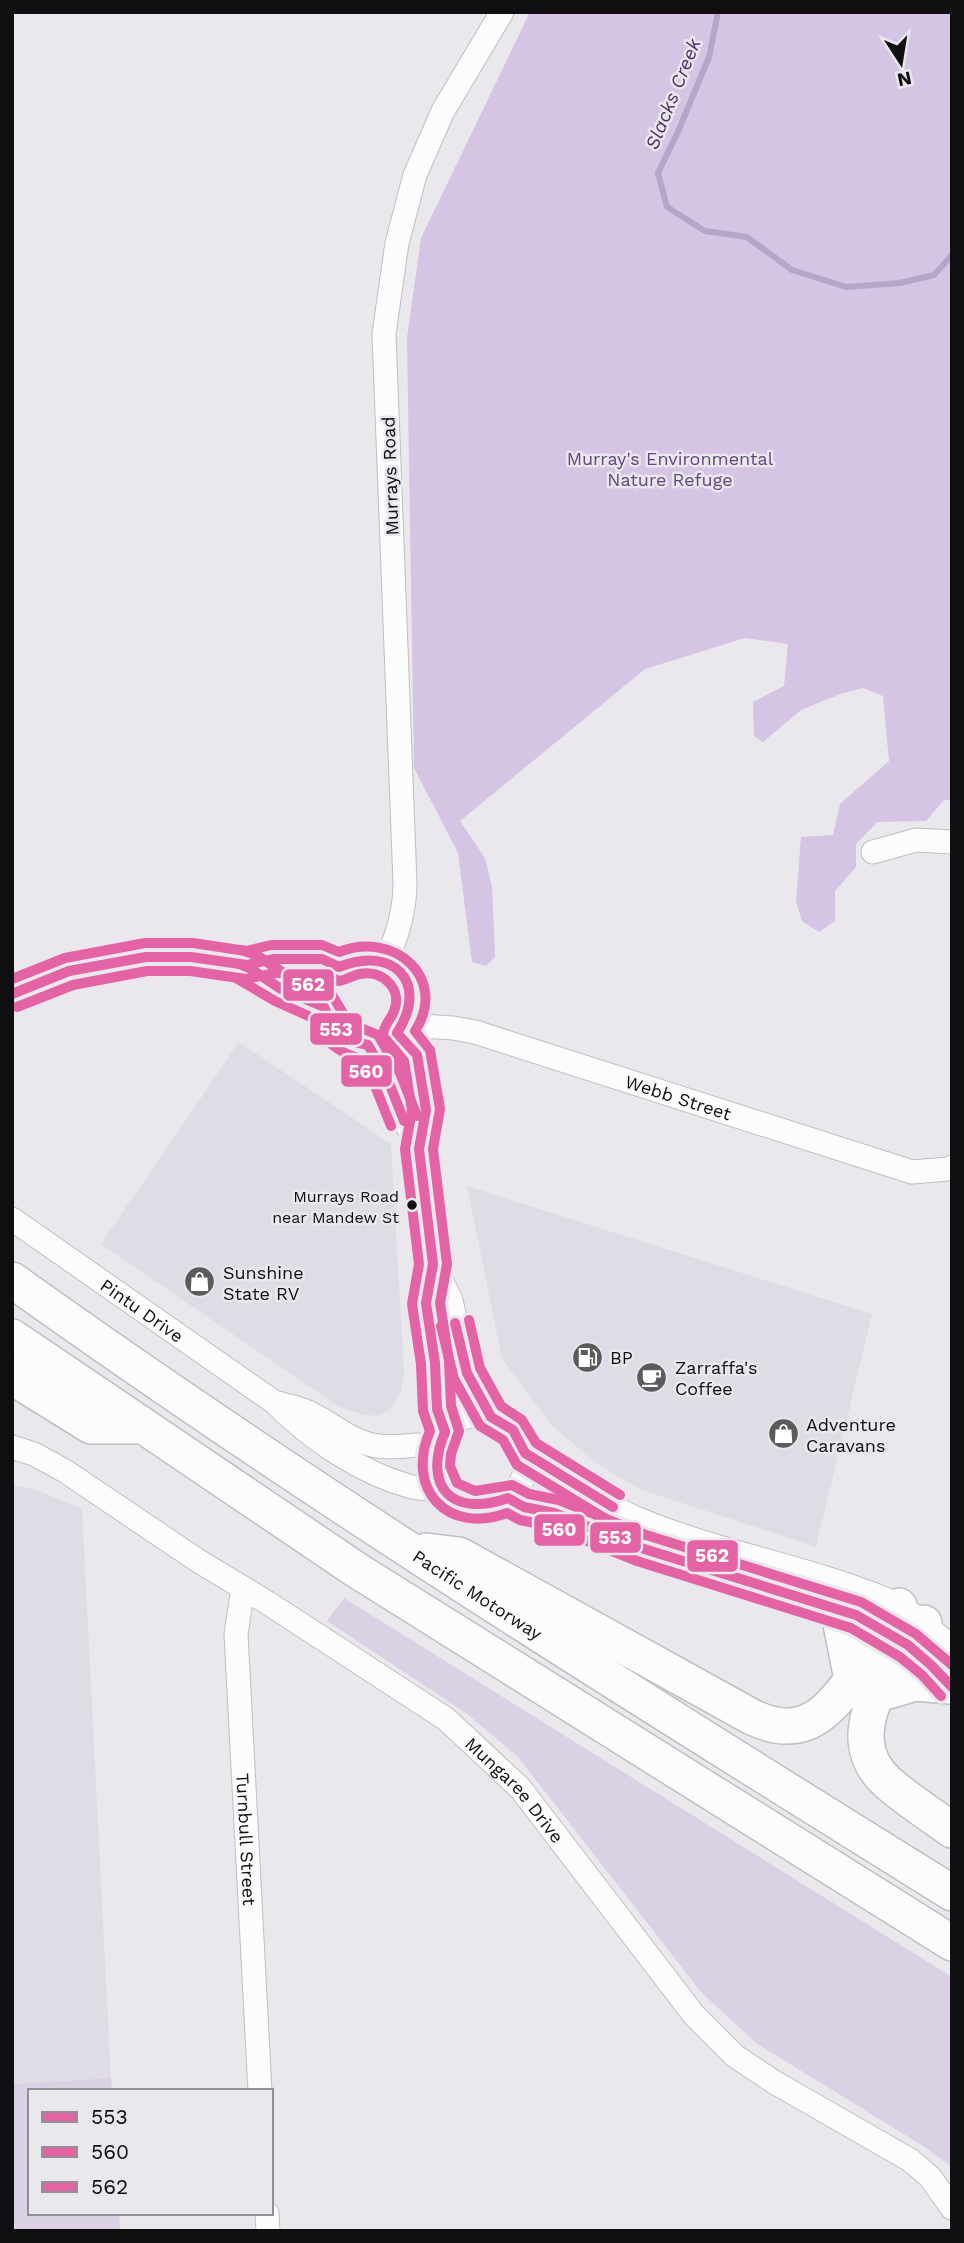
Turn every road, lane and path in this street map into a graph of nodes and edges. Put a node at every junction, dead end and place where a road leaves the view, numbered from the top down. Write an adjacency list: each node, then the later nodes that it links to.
1 (502, 12): 4 (street, Murrays Road)
2 (952, 842): 3 (street)
3 (873, 852)
4 (386, 961): 6 (street); 9 (street)
5 (247, 965): 6 (street); 7 (street); 8 (street)
6 (339, 967): 8 (street)
7 (12, 994)
8 (324, 1007): 10 (street)
9 (401, 1029): 10 (street); 11 (street); 12 (street, Webb Street)
10 (368, 1045): 11 (street)
11 (419, 1149): 14 (street)
12 (952, 1167)
13 (12, 1219): 18 (street, Pintu Drive)
14 (433, 1264): 19 (street); 21 (street)
15 (12, 1280): 26 (highway, Pacific Motorway)
16 (12, 1337): 20 (highway)
17 (12, 1377): 20 (highway)
18 (274, 1402): 21 (street, Pintu Drive); 24 (street, Pintu Drive)
19 (491, 1417): 21 (street); 23 (street)
20 (140, 1426): 35 (highway)
21 (441, 1438): 24 (street)
22 (12, 1447): 27 (street, Mungaree Drive)
23 (526, 1453): 25 (street); 29 (street)
24 (445, 1491): 25 (street)
25 (508, 1498): 28 (street)
26 (405, 1549): 31 (highway); 34 (highway, Pacific Motorway)
27 (243, 1588): 36 (street, Turnbull Street); 37 (street, Mungaree Drive)
28 (838, 1609): 29 (street); 31 (highway)
29 (904, 1626): 30 (street); 31 (highway); 32 (street)
30 (952, 1647)
31 (865, 1686): 32 (highway); 33 (highway)
32 (951, 1686)
33 (952, 1830)
34 (952, 1893)
35 (952, 1943)
36 (260, 2089)
37 (952, 2208)

